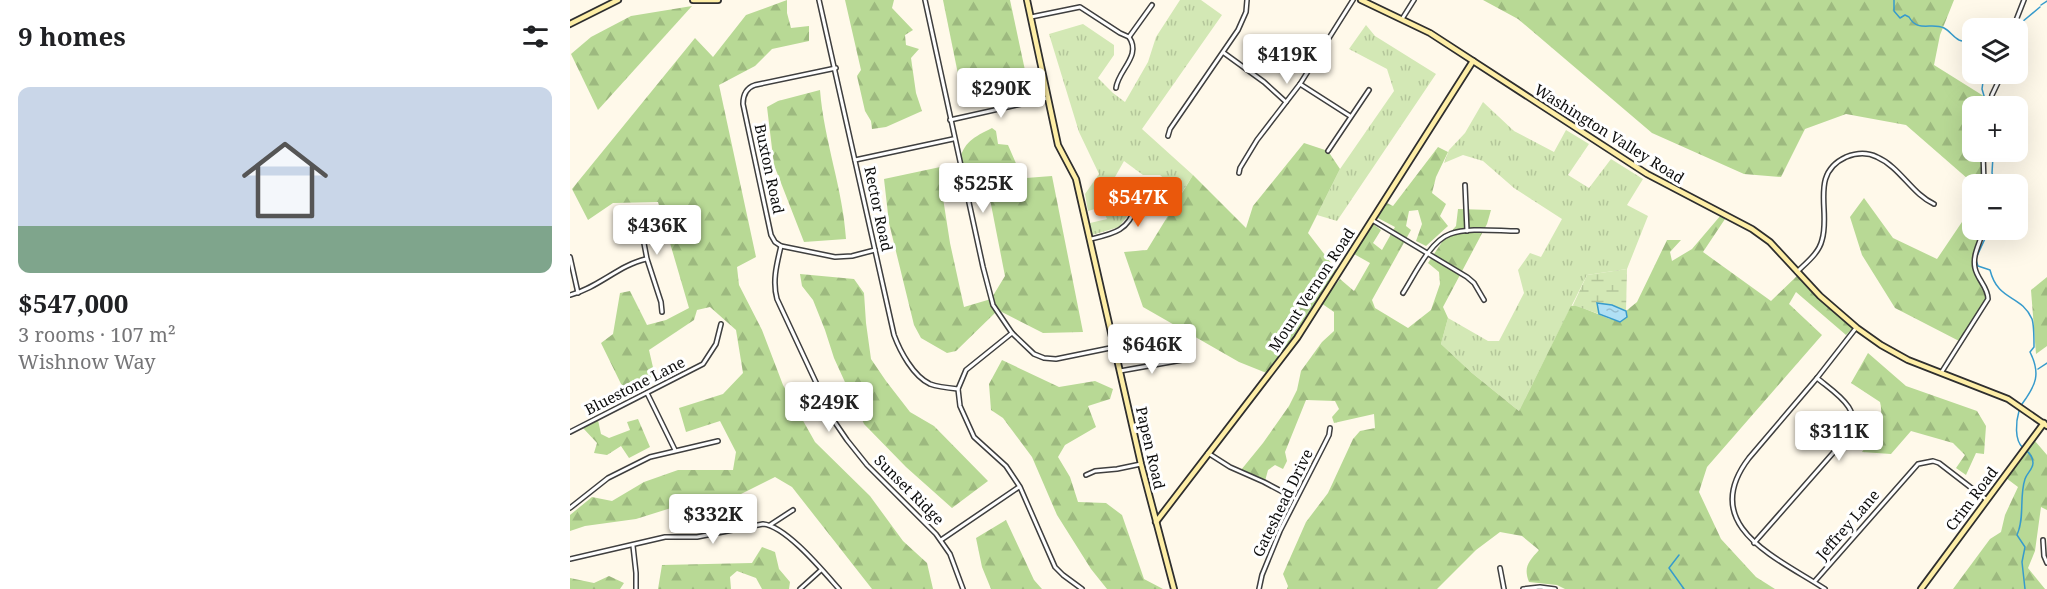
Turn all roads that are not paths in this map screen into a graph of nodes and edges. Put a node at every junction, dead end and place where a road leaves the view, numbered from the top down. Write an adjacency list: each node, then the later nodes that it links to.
1 (618, 0): 16 (street)
2 (693, 0): 3 (street)
3 (718, 0)
4 (819, 0): 20 (street, Rector Road)
5 (925, 0): 27 (street)
6 (1027, 0): 13 (street, Papen Road)
7 (1247, 0): 18 (street)
8 (1353, 0): 21 (street)
9 (1361, 0): 15 (street, Washington Valley Road)
10 (1414, 0): 15 (street)
11 (2024, 0): 14 (street)
12 (1152, 5): 17 (street)
13 (1031, 17): 17 (street); 24 (street, Papen Road)
14 (2017, 18)
15 (1402, 19): 19 (street, Washington Valley Road)
16 (570, 24)
17 (1130, 37): 22 (street)
18 (1223, 53): 25 (street); 28 (street)
19 (1473, 61): 37 (street, Mount Vernon Road); 47 (street, Washington Valley Road)
20 (836, 68): 31 (street, Rector Road); 42 (street, Buxton Road)
21 (1300, 84): 25 (street); 26 (street)
22 (1116, 88)
23 (1369, 90): 26 (street)
24 (1048, 98): 27 (street); 40 (street, Papen Road)
25 (1286, 102): 32 (street)
26 (1350, 116): 30 (street)
27 (950, 120): 29 (street)
28 (1168, 136)
29 (954, 139): 31 (street); 55 (street)
30 (1328, 151)
31 (855, 160): 43 (street, Rector Road)
32 (1239, 173)
33 (1137, 183): 40 (street)
34 (1465, 185): 38 (street)
35 (1934, 204): 47 (street)
36 (626, 209): 46 (street)
37 (1372, 220): 44 (street); 68 (street, Mount Vernon Road)
38 (1467, 231): 39 (street); 44 (street)
39 (1517, 231)
40 (1091, 239): 56 (street, Papen Road)
41 (1980, 240): 59 (street)
42 (781, 246): 43 (street); 80 (street, Sunset Ridge)
43 (875, 250): 61 (street, Rector Road)
44 (1429, 253): 49 (street); 51 (street)
45 (570, 257): 48 (street)
46 (647, 259): 48 (street); 52 (street)
47 (1797, 272): 54 (street, Washington Valley Road)
48 (578, 293): 50 (street)
49 (1403, 293)
50 (570, 296)
51 (1484, 300)
52 (662, 312)
53 (721, 324): 62 (street, Bluestone Lane)
54 (1857, 328): 59 (street, Washington Valley Road); 60 (street)
55 (1012, 333): 56 (street); 61 (street)
56 (1115, 347): 58 (street, Papen Road)
57 (1182, 360): 58 (street)
58 (1120, 371): 69 (street, Papen Road)
59 (1941, 373): 63 (street, Washington Valley Road)
60 (1817, 378): 82 (street); 82 (street)
61 (957, 389): 71 (street)
62 (647, 393): 65 (street, Bluestone Lane); 67 (street)
63 (2045, 425): 73 (street, Crim Road)
64 (1330, 429): 72 (street, Gateshead Drive)
65 (570, 432)
66 (718, 441): 67 (street)
67 (675, 450): 74 (street)
68 (1208, 453): 72 (street); 77 (street, Mount Vernon Road)
69 (1141, 464): 70 (street); 75 (street, Papen Road)
70 (1086, 474)
71 (1020, 487): 80 (street); 93 (street)
72 (1296, 499): 95 (street, Gateshead Drive)
73 (1987, 500): 88 (street, Jeffrey Lane); 100 (street, Crim Road)
74 (570, 508)
75 (1152, 508): 77 (street); 78 (street, Papen Road)
76 (793, 510): 79 (street)
77 (1164, 510): 78 (street, Mount Vernon Road)
78 (1156, 522): 94 (street, Papen Road)
79 (770, 525): 83 (street); 87 (street)
80 (941, 540): 92 (street, Sunset Ridge)
81 (2043, 540): 85 (street)
82 (1754, 543): 88 (street)
83 (633, 546): 84 (street); 89 (street)
84 (570, 559)
85 (2047, 563)
86 (1500, 568): 96 (street)
87 (821, 570): 90 (street); 91 (street)
88 (1814, 582): 99 (street)
89 (636, 589)
90 (800, 589)
91 (839, 589)
92 (963, 589)
93 (1082, 589)
94 (1174, 589)
95 (1259, 589)
96 (1504, 589)
97 (1523, 589): 98 (street)
98 (1555, 589)
99 (1826, 589)
100 (1921, 589)

